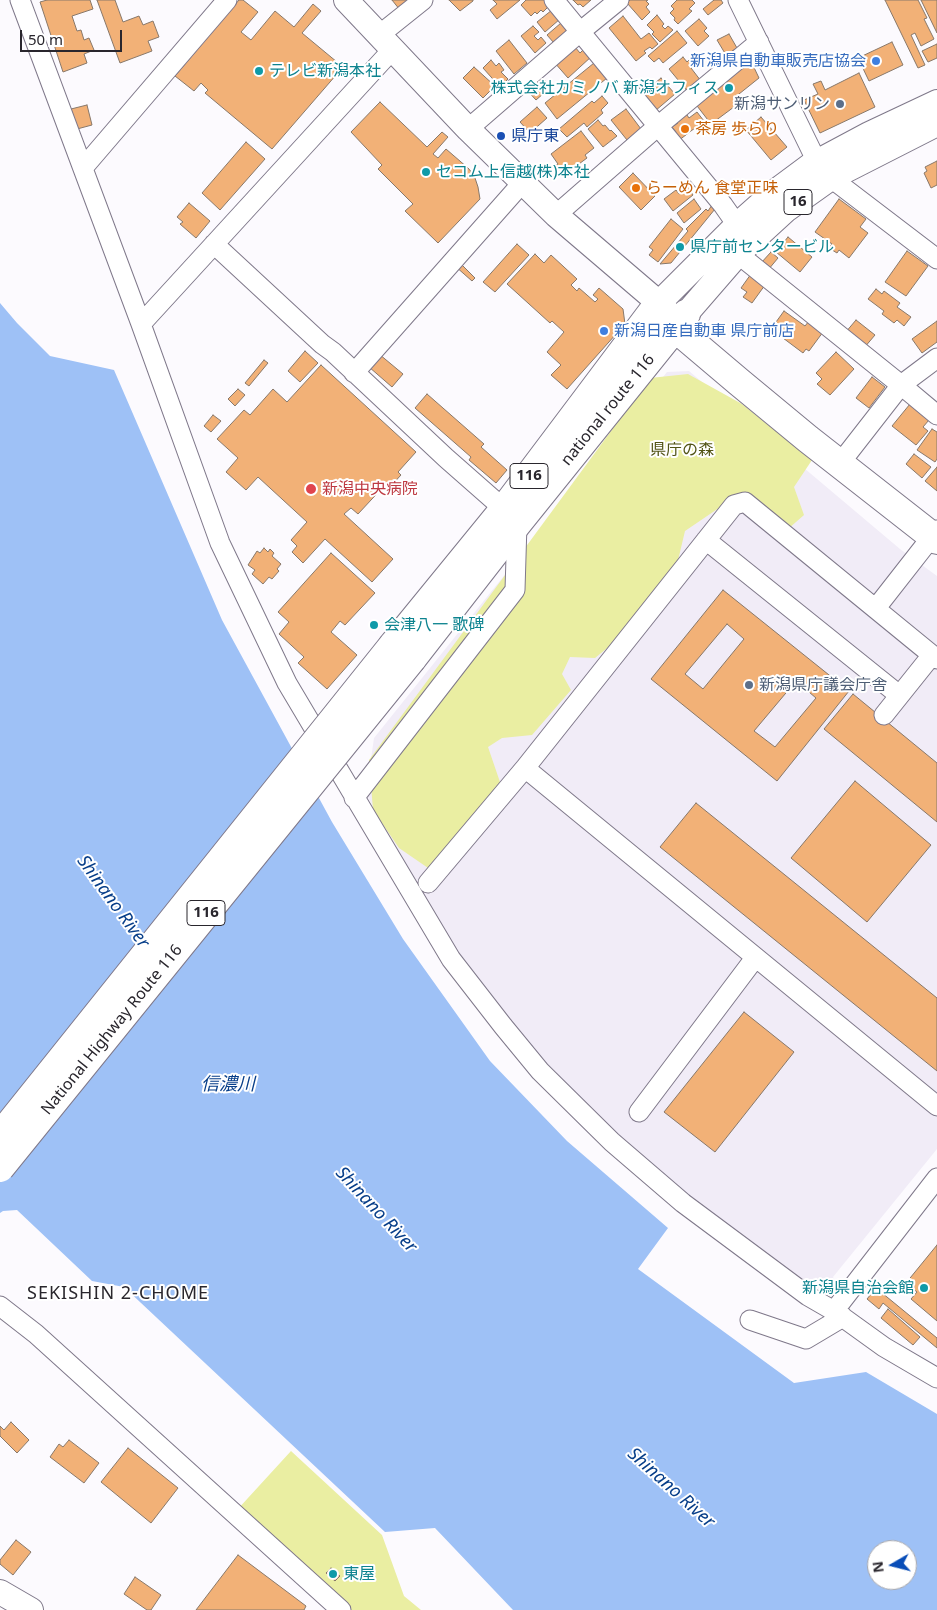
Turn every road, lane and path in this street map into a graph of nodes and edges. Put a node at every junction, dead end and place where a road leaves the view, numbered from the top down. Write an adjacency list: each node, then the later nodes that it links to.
1 (20, 0): 15 (street)
2 (227, 0): 15 (street)
3 (346, 0): 10 (main road)
4 (423, 0): 10 (street)
5 (554, 0): 8 (street)
6 (619, 0): 8 (street)
7 (738, 0): 9 (street)
8 (581, 30): 13 (street); 14 (street)
9 (759, 42): 13 (street); 16 (street)
10 (385, 43): 14 (main road); 20 (street)
11 (937, 102): 16 (main road, 16)
12 (937, 124): 16 (main road, 16)
13 (658, 126): 18 (street); 19 (street)
14 (468, 130): 17 (main road)
15 (83, 168): 25 (street)
16 (824, 170): 19 (main road, 16); 21 (main road, 16); 22 (street)
17 (523, 182): 18 (main road); 27 (street)
18 (556, 215): 23 (main road)
19 (736, 225): 23 (main road, 16)
20 (214, 244): 25 (street); 27 (street)
21 (738, 254): 24 (main road, 16); 28 (street)
22 (937, 258)
23 (659, 303): 24 (highway); 31 (highway, national route 116 / 116)
24 (680, 321): 30 (highway); 31 (highway, national route 116 / 116); 32 (highway)
25 (142, 324): 40 (street)
26 (937, 358): 28 (street)
27 (354, 373): 31 (street)
28 (902, 385): 29 (street); 30 (street)
29 (937, 415)
30 (848, 453): 32 (highway)
31 (510, 516): 35 (highway, national route 116 / 116); 40 (street)
32 (936, 531): 34 (street)
33 (706, 540): 34 (street); 37 (street); 39 (street)
34 (876, 608): 36 (street)
35 (403, 652): 45 (highway, National Highway Route 116 / 116, bridge); 46 (highway, National Highway Route 116 / 116, bridge)
36 (934, 657): 37 (street)
37 (899, 695): 38 (street)
38 (884, 715)
39 (525, 768): 41 (street); 42 (street)
40 (354, 798): 49 (street)
41 (428, 883)
42 (755, 958): 43 (street); 44 (street)
43 (937, 1106)
44 (639, 1112)
45 (0, 1136)
46 (0, 1168)
47 (937, 1178): 49 (street)
48 (0, 1306): 54 (street)
49 (838, 1314): 50 (street); 51 (street)
50 (750, 1320)
51 (937, 1378)
52 (0, 1592): 53 (main road)
53 (31, 1610)
54 (341, 1610)

